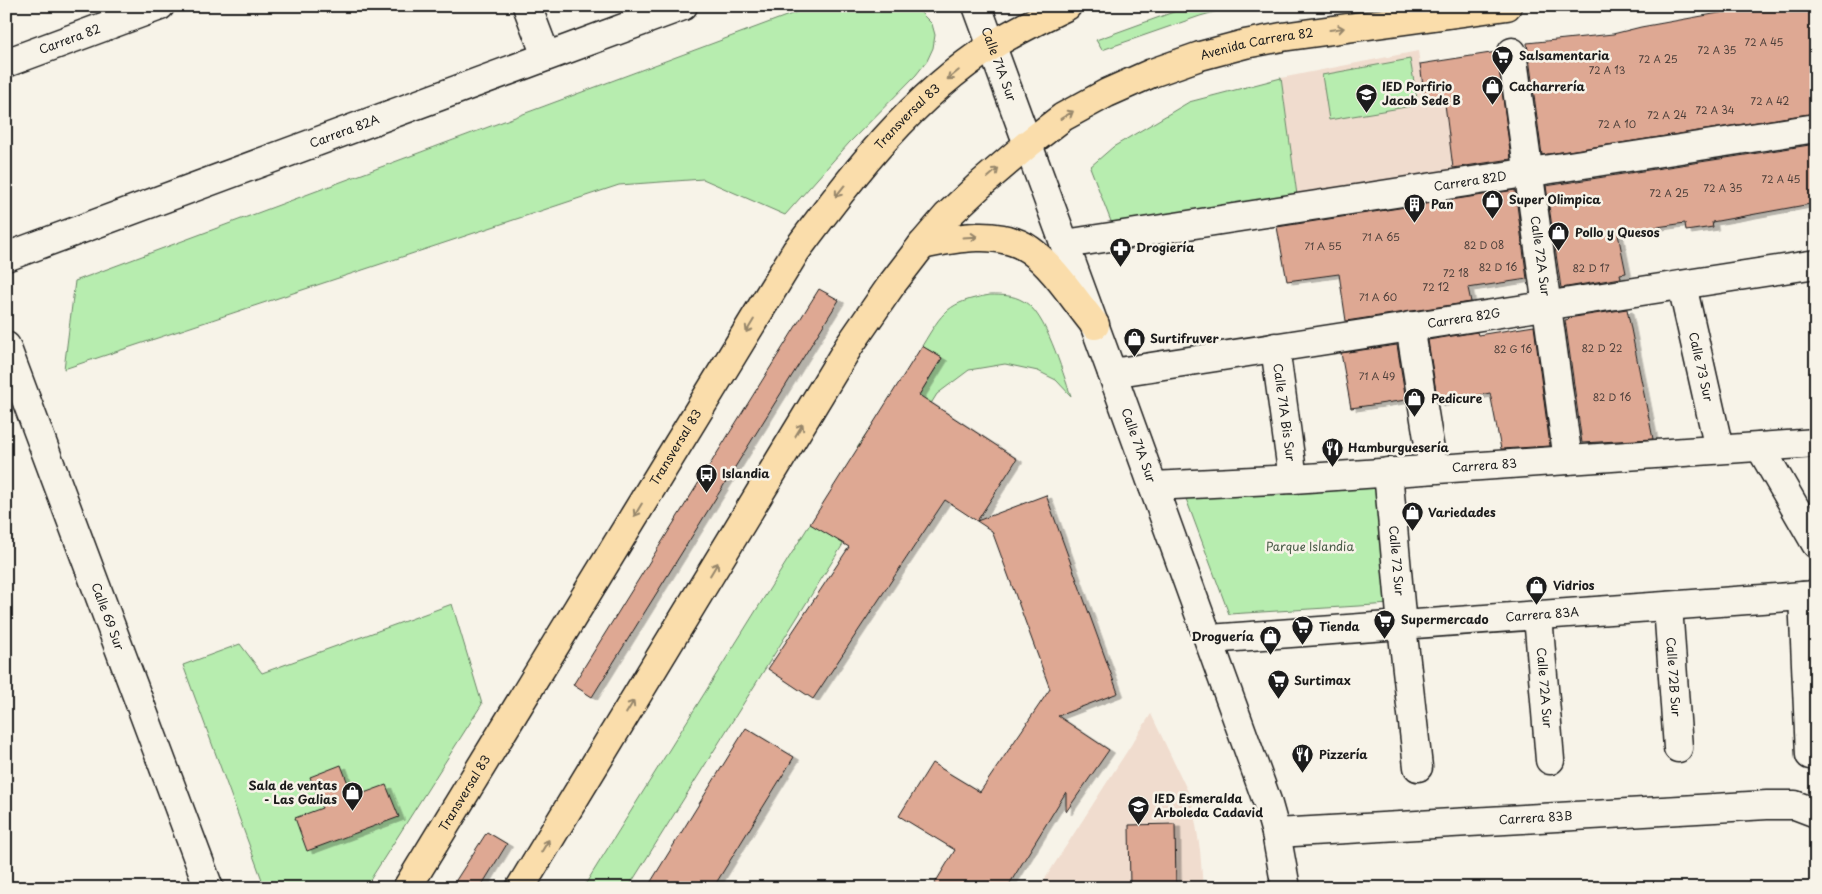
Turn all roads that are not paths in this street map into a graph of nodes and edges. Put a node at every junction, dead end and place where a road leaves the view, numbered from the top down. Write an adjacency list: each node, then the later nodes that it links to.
1 (160, 6): 10 (street, Carrera 82)
2 (527, 6): 9 (street)
3 (683, 6): 9 (street, Carrera 82A)
4 (977, 6): 7 (street, Calle 71A Sur)
5 (1067, 6): 7 (main road)
6 (1506, 6): 12 (main road, Avenida Carrera 82, one-way to 6)
7 (992, 46): 12 (street, Calle 71A Sur); 46 (main road, Transversal 83, one-way to 46)
8 (1512, 52): 13 (street, Calle 72A Sur)
9 (546, 56): 16 (street, Carrera 82A)
10 (6, 63)
11 (1816, 128): 13 (street, Carrera 82D)
12 (1028, 144): 14 (main road, one-way to 12); 15 (street, Calle 71A Sur)
13 (1529, 172): 15 (street, Carrera 82D); 19 (street, Calle 72A Sur)
14 (922, 244): 20 (main road, one-way to 20); 47 (main road, one-way to 14)
15 (1065, 244): 20 (street, Calle 71A Sur)
16 (6, 257)
17 (1816, 264): 18 (street, Carrera 82G)
18 (1682, 285): 19 (street, Carrera 82G); 27 (street, Calle 73 Sur)
19 (1547, 305): 21 (street, Carrera 82G); 28 (street, Calle 72A Sur)
20 (1095, 325): 24 (street, Calle 71A Sur)
21 (1410, 326): 23 (street, Carrera 82G); 29 (street)
22 (6, 346): 45 (street, Calle 69 Sur)
23 (1275, 347): 24 (street, Carrera 82G); 31 (street, Calle 71A Bis Sur)
24 (1112, 373): 32 (street, Calle 71A Sur)
25 (1816, 443): 26 (street, Carrera 83)
26 (1760, 446): 27 (street, Carrera 83); 33 (street)
27 (1719, 449): 28 (street, Carrera 83)
28 (1568, 460): 29 (street, Carrera 83)
29 (1433, 469): 30 (street, Carrera 83)
30 (1388, 472): 31 (street, Carrera 83); 37 (street, Calle 72 Sur)
31 (1293, 479): 32 (street, Carrera 83)
32 (1153, 486): 38 (street, Calle 71A Sur)
33 (1816, 544)
34 (1809, 596): 35 (street, Carrera 83A); 40 (street)
35 (1668, 606): 36 (street, Carrera 83A); 39 (street, Calle 72B Sur)
36 (1538, 616): 37 (street, Carrera 83A); 41 (street, Calle 72A Sur)
37 (1402, 626): 38 (street, Carrera 83A); 42 (street, Calle 72 Sur)
38 (1209, 639): 44 (street, Calle 71A Sur)
39 (1678, 748)
40 (1810, 755)
41 (1550, 760)
42 (1418, 767)
43 (1805, 809): 44 (street, Carrera 83B)
44 (1276, 833): 48 (street, Calle 71A Sur)
45 (209, 888)
46 (407, 888)
47 (520, 888)
48 (1286, 888)

